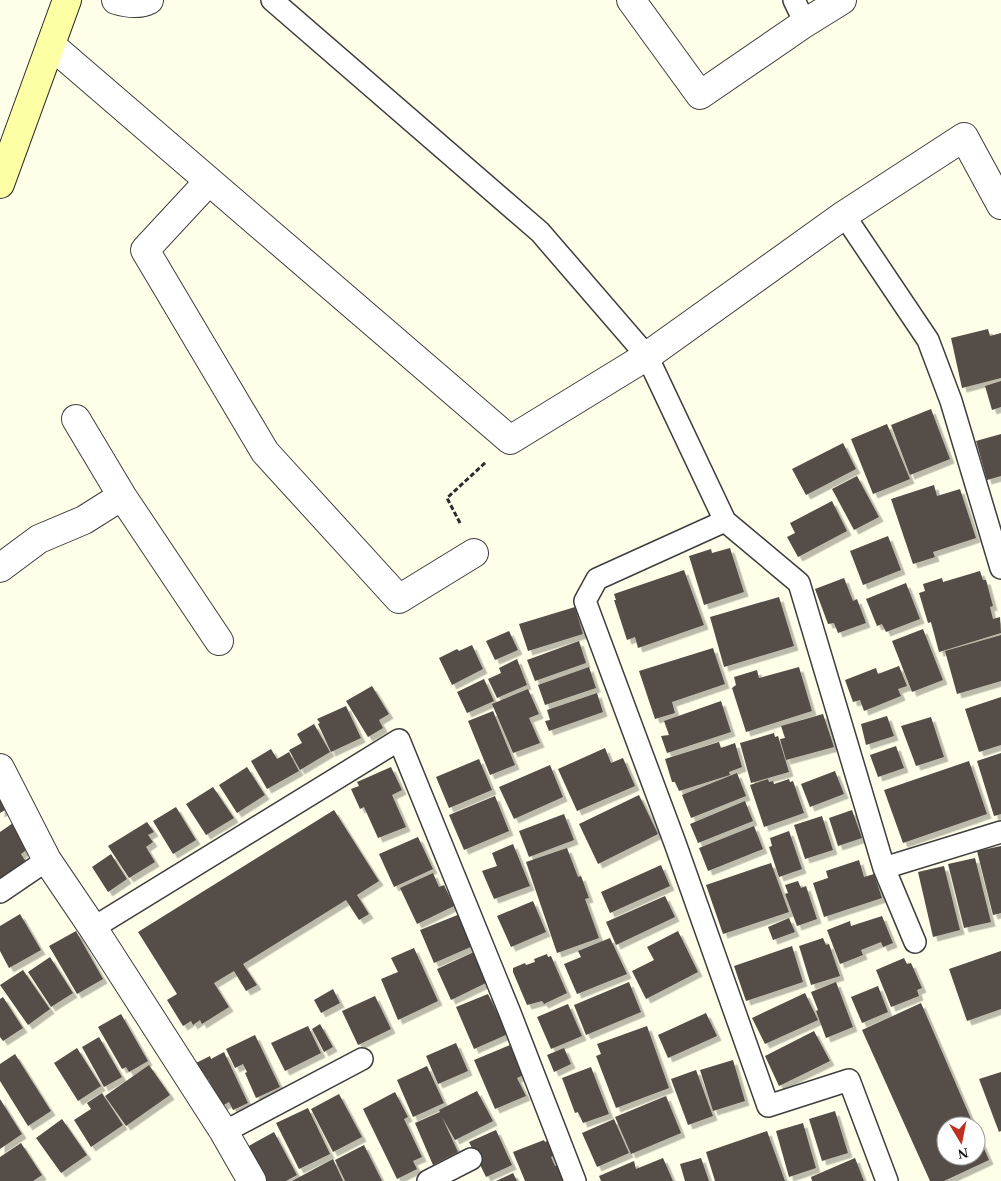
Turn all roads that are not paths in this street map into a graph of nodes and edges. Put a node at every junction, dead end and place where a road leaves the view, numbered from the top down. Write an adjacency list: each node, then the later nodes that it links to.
1 (67, 0): 8 (street)
2 (116, 0): 3 (street)
3 (149, 0)
4 (272, 0): 13 (lane)
5 (631, 0): 7 (street)
6 (842, 0): 7 (street)
7 (800, 12)
8 (51, 46): 9 (street); 10 (street)
9 (1, 180)
10 (208, 181): 13 (street); 17 (street)
11 (1001, 205): 12 (street)
12 (844, 214): 13 (street); 19 (lane)
13 (647, 356): 16 (lane)
14 (76, 418): 15 (street)
15 (122, 496): 18 (street); 20 (street)
16 (725, 521): 24 (lane); 34 (lane)
17 (474, 553)
18 (0, 568)
19 (1001, 568)
20 (219, 641)
21 (0, 768): 23 (street)
22 (1001, 832): 24 (lane)
23 (47, 860): 25 (lane); 26 (street)
24 (884, 868): 27 (lane)
25 (0, 892)
26 (92, 928): 29 (street); 33 (lane)
27 (915, 942)
28 (362, 1059): 29 (lane)
29 (224, 1132): 31 (street)
30 (471, 1159): 32 (lane)
31 (252, 1181)
32 (428, 1181)
33 (575, 1181)
34 (887, 1181)

